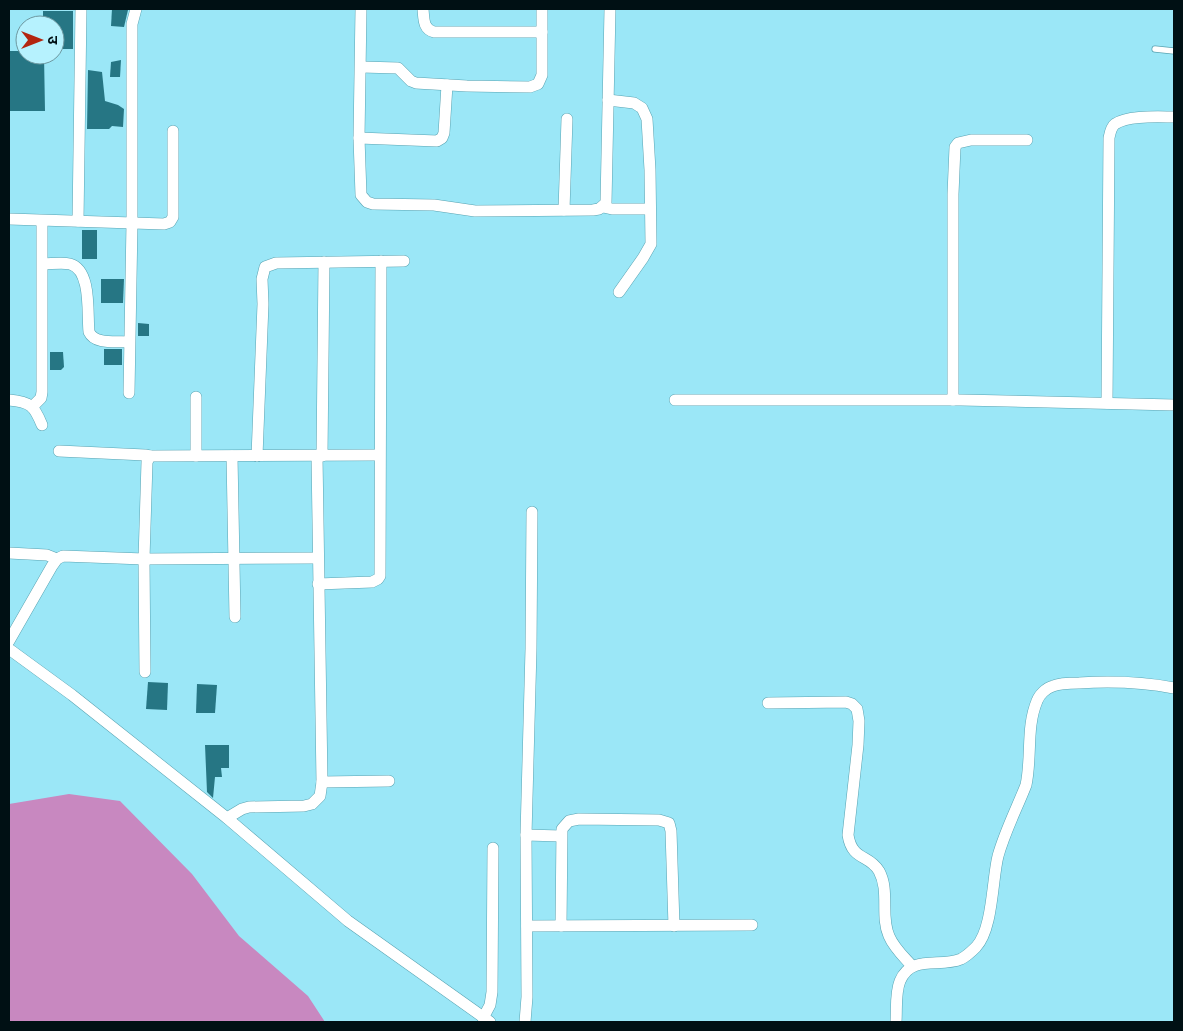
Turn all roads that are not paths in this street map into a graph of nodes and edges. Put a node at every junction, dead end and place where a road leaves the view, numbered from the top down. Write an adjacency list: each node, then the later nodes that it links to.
1 (81, 9): 23 (street)
2 (136, 9): 24 (street)
3 (361, 9): 10 (street)
4 (424, 9): 7 (street)
5 (542, 9): 7 (street)
6 (610, 9): 12 (street)
7 (542, 32): 11 (street)
8 (1155, 49): 9 (lane)
9 (1174, 51)
10 (361, 67): 11 (street); 16 (street)
11 (447, 85): 16 (street)
12 (608, 100): 18 (street); 19 (street)
13 (1174, 116): 36 (street)
14 (567, 120): 20 (street)
15 (173, 131): 24 (street)
16 (359, 138): 20 (street)
17 (1027, 140): 35 (street)
18 (603, 207): 19 (street); 20 (street)
19 (650, 209): 29 (street)
20 (564, 210)
21 (9, 219): 22 (street)
22 (42, 221): 23 (street); 28 (street)
23 (78, 221): 24 (street)
24 (132, 222): 30 (street)
25 (381, 261): 26 (street); 27 (street); 41 (street)
26 (404, 261)
27 (324, 262): 45 (street); 46 (street)
28 (43, 264): 30 (street); 38 (street)
29 (618, 292)
30 (129, 342): 31 (street)
31 (129, 393)
32 (196, 397): 43 (street)
33 (9, 400): 38 (street)
34 (675, 400): 35 (street)
35 (953, 400): 36 (street)
36 (1107, 403): 37 (street)
37 (1174, 405)
38 (33, 406): 39 (street)
39 (42, 424)
40 (59, 451): 42 (street)
41 (379, 455): 46 (street); 53 (street)
42 (150, 456): 43 (street); 51 (street)
43 (196, 456): 44 (street)
44 (232, 456): 45 (street); 52 (street)
45 (257, 456): 46 (street)
46 (319, 456): 49 (street)
47 (532, 512): 63 (street)
48 (9, 553): 50 (street)
49 (318, 558): 52 (street); 53 (street)
50 (57, 559): 51 (street); 55 (street)
51 (144, 559): 52 (street); 57 (street)
52 (234, 559): 54 (street)
53 (318, 584): 61 (street)
54 (235, 617)
55 (9, 641)
56 (9, 649): 62 (street)
57 (145, 672)
58 (1174, 688): 70 (street)
59 (768, 703): 70 (street)
60 (389, 781): 61 (street)
61 (322, 782): 62 (street)
62 (227, 818): 71 (street)
63 (526, 835): 64 (street); 67 (street)
64 (561, 836): 68 (street); 69 (street)
65 (493, 848): 71 (street)
66 (752, 925): 69 (street)
67 (527, 926): 68 (street); 72 (street)
68 (561, 926): 69 (street)
69 (674, 926)
70 (912, 966): 73 (street)
71 (487, 1020)
72 (525, 1022)
73 (896, 1022)

